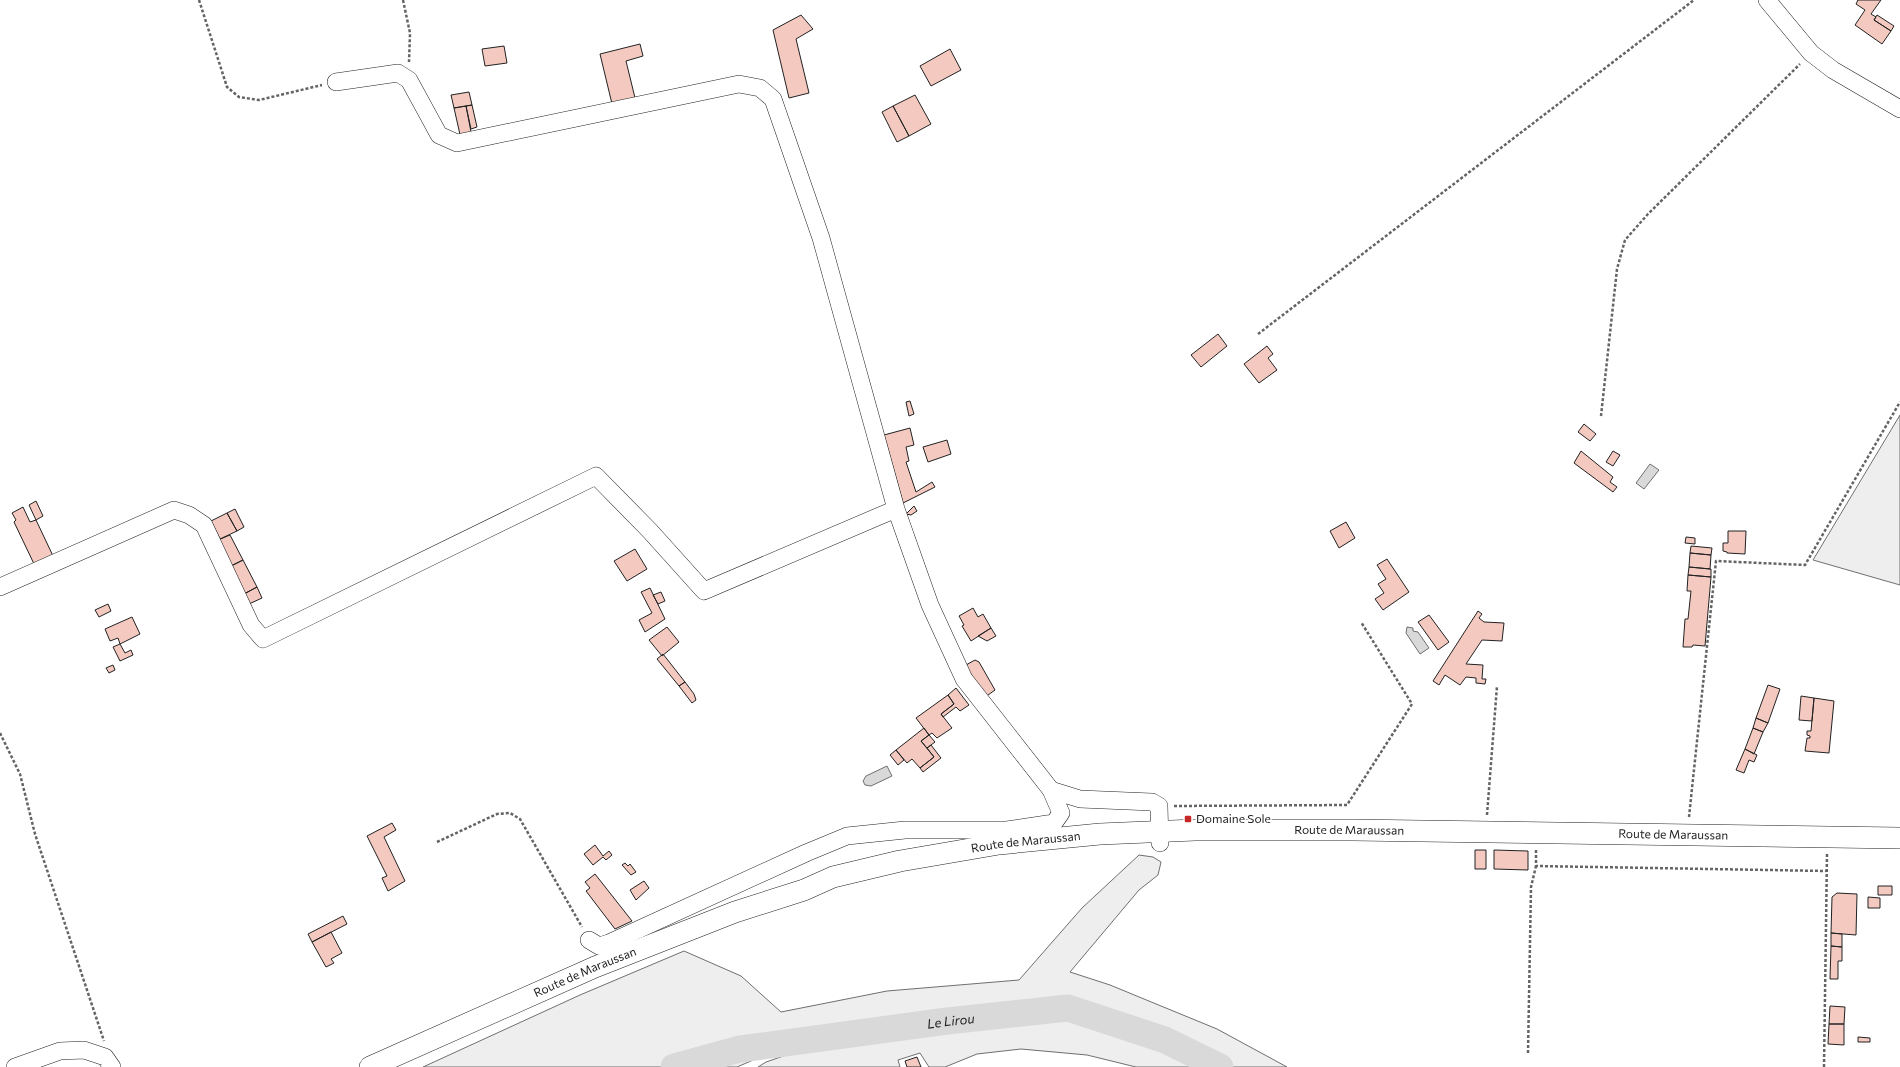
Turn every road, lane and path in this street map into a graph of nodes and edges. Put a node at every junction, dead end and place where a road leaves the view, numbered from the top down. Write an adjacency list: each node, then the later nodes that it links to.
1 (199, 0): 7 (path)
2 (403, 0): 6 (path)
3 (1694, 0): 9 (path)
4 (1767, 0): 5 (street)
5 (1811, 52): 8 (street); 11 (path)
6 (409, 80): 7 (street); 12 (street)
7 (336, 82)
8 (1900, 109)
9 (1258, 334)
10 (1900, 402): 20 (path)
11 (1601, 416)
12 (896, 509): 13 (street); 17 (street)
13 (0, 587)
14 (1361, 622): 18 (path)
15 (1497, 686): 19 (path)
16 (0, 733): 31 (path)
17 (1051, 790): 18 (street); 29 (street)
18 (1159, 806): 21 (street)
19 (1485, 832): 20 (main road, Route de Maraussan); 21 (main road, Route de Maraussan)
20 (1688, 835): 22 (main road, Route de Maraussan)
21 (1160, 837): 23 (main road, Route de Maraussan); 33 (main road, Route de Maraussan)
22 (1900, 838)
23 (1537, 841): 25 (main road, Route de Maraussan); 27 (path)
24 (437, 842): 29 (path)
25 (1828, 845): 26 (main road, Route de Maraussan); 28 (path)
26 (1900, 846)
27 (1536, 866): 28 (path); 30 (path)
28 (1826, 871): 34 (path)
29 (589, 940)
30 (1528, 1053)
31 (109, 1062): 32 (street)
32 (15, 1067)
33 (370, 1067)
34 (1824, 1067)

